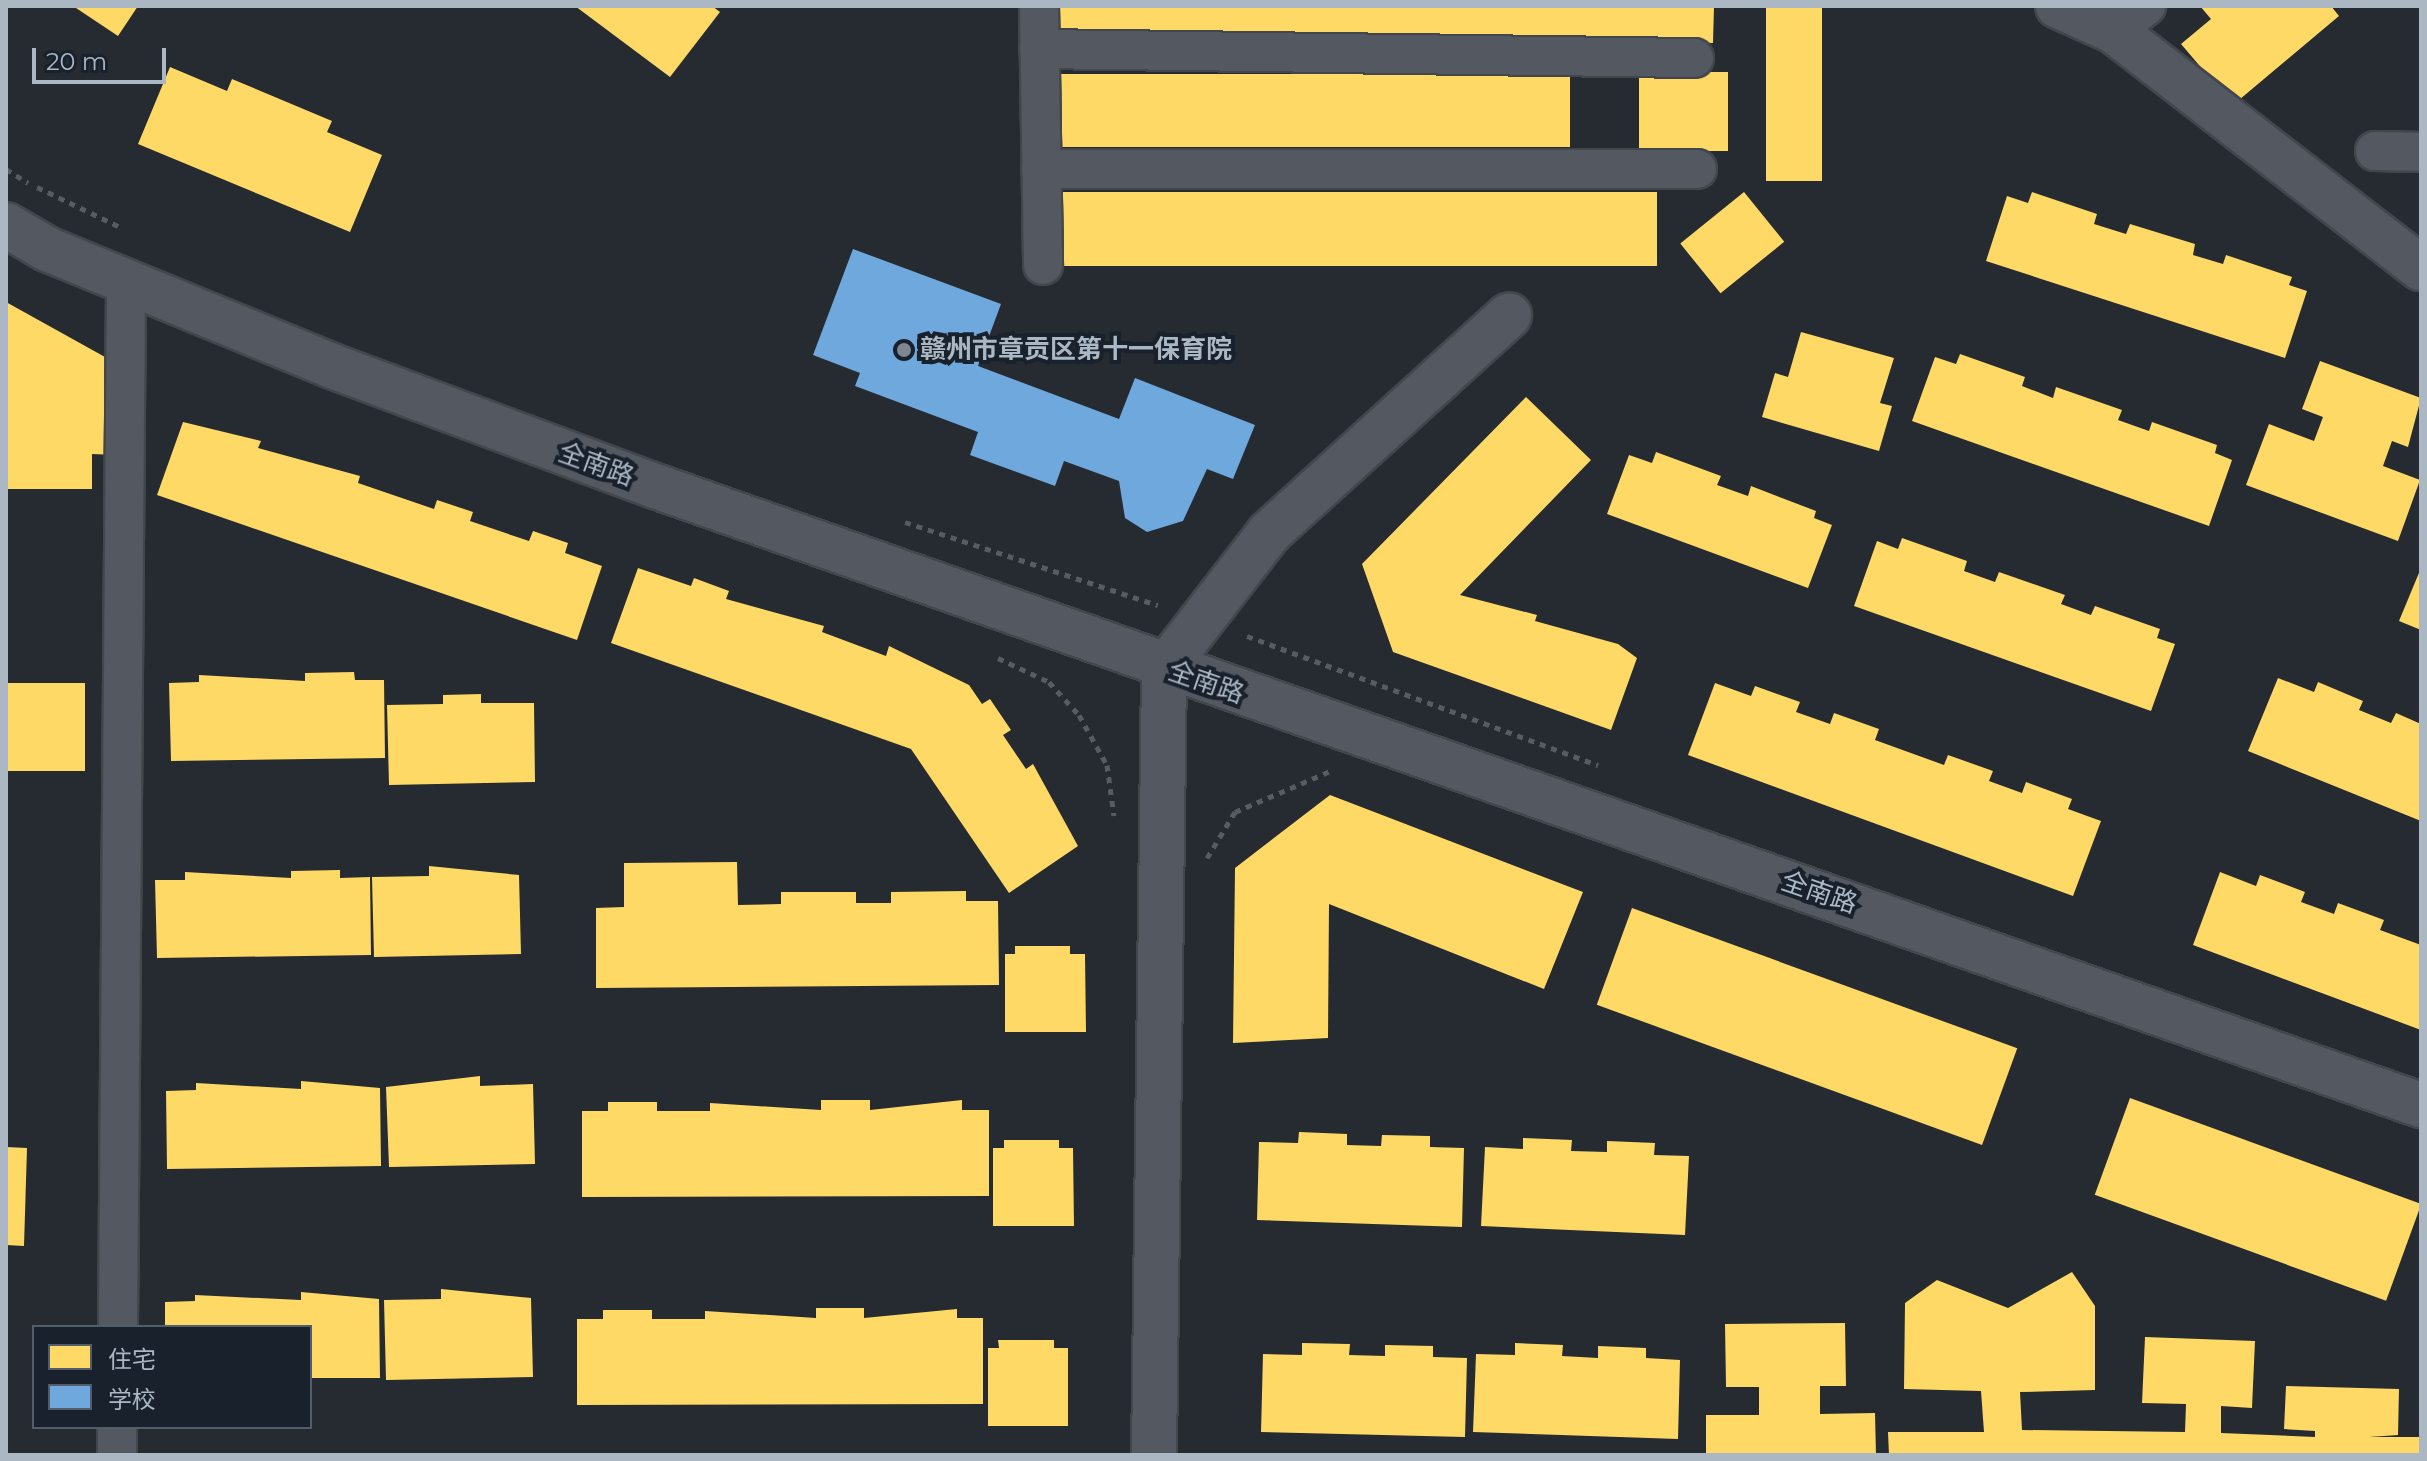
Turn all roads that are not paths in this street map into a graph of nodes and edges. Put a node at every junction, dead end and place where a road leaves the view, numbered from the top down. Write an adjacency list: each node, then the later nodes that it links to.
1 (1039, 6): 4 (street)
2 (2058, 6): 3 (street)
3 (2130, 18): 12 (street)
4 (1039, 49): 5 (street); 8 (street)
5 (1694, 58)
6 (2375, 151): 7 (street)
7 (2421, 152)
8 (1041, 169): 9 (street); 11 (street)
9 (1697, 169)
10 (6, 225): 13 (street, 全南路)
11 (1043, 265)
12 (2421, 268)
13 (126, 281): 15 (street, 全南路); 17 (street)
14 (1509, 315): 15 (street)
15 (1164, 669): 16 (street, 全南路); 20 (street)
16 (2421, 1105)
17 (118, 1325)
18 (117, 1429): 19 (street)
19 (117, 1455)
20 (1154, 1455)

